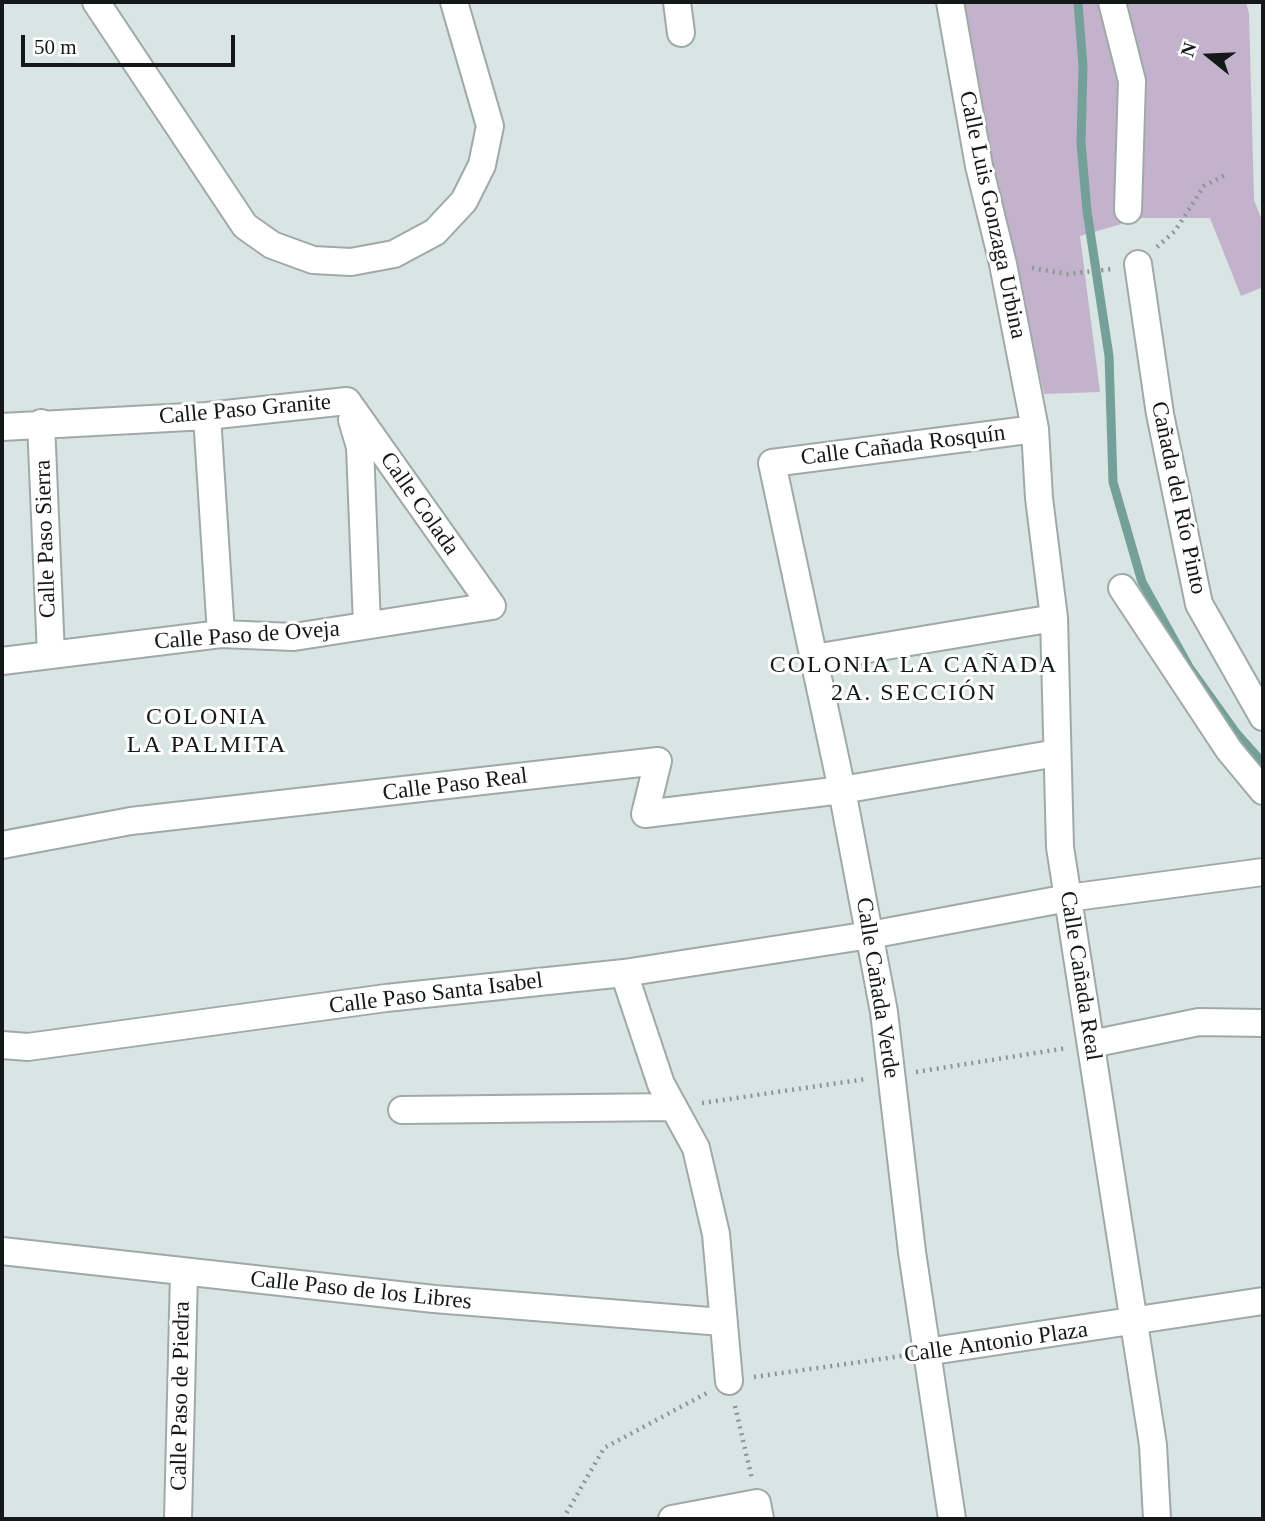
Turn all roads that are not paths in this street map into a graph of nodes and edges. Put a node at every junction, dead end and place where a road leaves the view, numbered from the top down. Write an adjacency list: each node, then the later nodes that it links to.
1 (96, 2): 2 (street)
2 (454, 2)
3 (677, 2): 6 (street)
4 (950, 2): 13 (street, Calle Luis Gonzaga Urbina)
5 (1112, 2): 7 (street)
6 (681, 33)
7 (1128, 211)
8 (1138, 264): 23 (street, Cañada del Río Pinto)
9 (347, 401): 10 (street, Calle Paso Granite); 16 (street, Calle Colada); 18 (street, Calle Paso Granite)
10 (206, 416): 11 (street, Calle Paso Granite); 19 (street)
11 (41, 423): 12 (street, Calle Paso Granite); 20 (street, Calle Paso Sierra)
12 (2, 427)
13 (1035, 429): 14 (street, Calle Cañada Rosquín); 17 (street, Calle Cañada Real)
14 (772, 463): 21 (street, Calle Cañada Verde)
15 (1122, 588): 26 (street)
16 (492, 606): 18 (street, Calle Paso de Oveja)
17 (1054, 618): 21 (street); 24 (street, Calle Cañada Real)
18 (368, 625): 19 (street, Calle Paso de Oveja)
19 (221, 634): 20 (street, Calle Paso de Oveja)
20 (51, 655): 22 (street, Calle Paso de Oveja)
21 (814, 658): 25 (street, Calle Cañada Verde)
22 (2, 661)
23 (1263, 717)
24 (1057, 753): 25 (street); 29 (street, Calle Cañada Real)
25 (842, 790): 27 (street, Calle Paso Real); 30 (street, Calle Cañada Verde)
26 (1263, 791)
27 (2, 845)
28 (1263, 873): 29 (street, Calle Paso Santa Isabel)
29 (1068, 898): 30 (street, Calle Paso Santa Isabel); 33 (street, Calle Cañada Real)
30 (870, 935): 31 (street, Calle Paso Santa Isabel); 42 (street, Calle Cañada Verde)
31 (624, 973): 34 (street, Calle Paso Santa Isabel); 35 (street)
32 (1263, 1023): 33 (street)
33 (1091, 1044): 41 (street, Calle Cañada Real)
34 (2, 1045)
35 (673, 1107): 36 (street); 40 (street)
36 (402, 1110)
37 (2, 1251): 38 (street, Calle Paso de los Libres)
38 (184, 1273): 40 (street, Calle Paso de los Libres); 45 (street, Calle Paso de Piedra)
39 (1263, 1301): 41 (street, Calle Antonio Plaza)
40 (722, 1322): 43 (street)
41 (1133, 1323): 42 (street, Calle Antonio Plaza); 48 (street, Calle Cañada Real)
42 (926, 1352): 47 (street, Calle Cañada Verde)
43 (729, 1381)
44 (759, 1511): 46 (street)
45 (178, 1519)
46 (672, 1519)
47 (952, 1519)
48 (1157, 1519)

